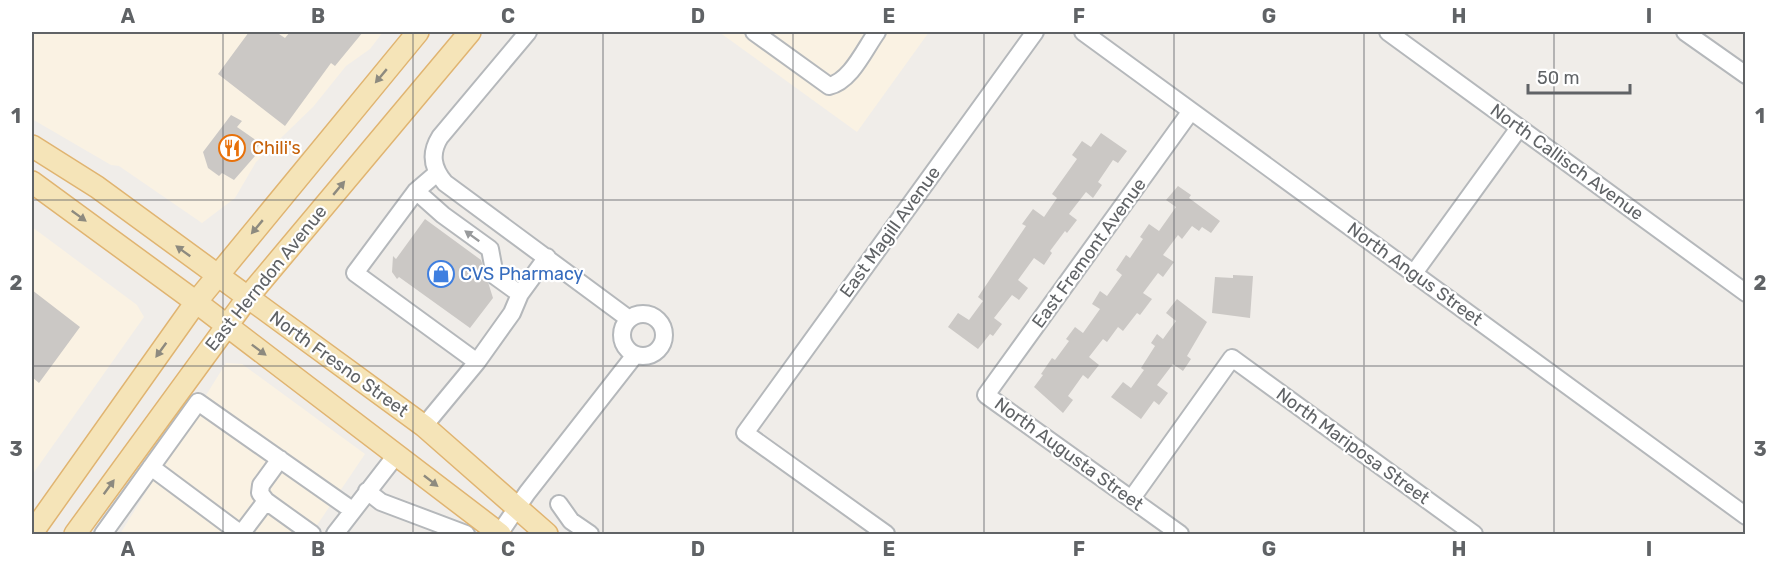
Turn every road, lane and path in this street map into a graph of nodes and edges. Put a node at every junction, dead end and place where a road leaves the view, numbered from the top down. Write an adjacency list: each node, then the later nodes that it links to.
1 (418, 32): 19 (main road, East Herndon Avenue, one-way to 19)
2 (470, 32): 22 (main road, East Herndon Avenue, one-way to 2)
3 (528, 32): 14 (street)
4 (754, 32): 5 (street)
5 (877, 32)
6 (1035, 32): 49 (street, East Magill Avenue)
7 (1083, 32): 11 (street, North Angus Street)
8 (1388, 32): 12 (street, North Callisch Avenue)
9 (1685, 32): 10 (street)
10 (1746, 75)
11 (1191, 111): 18 (street, North Angus Street); 28 (street, East Fremont Avenue)
12 (1519, 128): 18 (street); 20 (street, North Callisch Avenue)
13 (32, 147): 19 (main road, North Fresno Street, one-way to 13)
14 (437, 173): 16 (street); 17 (street)
15 (32, 182): 23 (main road, North Fresno Street, one-way to 23)
16 (416, 191): 21 (street, one-way to 16); 27 (street)
17 (548, 257): 21 (street); 24 (street)
18 (1414, 273): 39 (street, North Angus Street)
19 (217, 276): 22 (main road, North Fresno Street); 23 (main road, East Herndon Avenue)
20 (1746, 293)
21 (520, 294): 27 (street)
22 (248, 297): 25 (main road, East Herndon Avenue); 29 (main road, North Fresno Street)
23 (196, 302): 25 (main road, North Fresno Street); 40 (main road, East Herndon Avenue, one-way to 40)
24 (629, 319): 26 (street); 26 (street)
25 (226, 325): 30 (main road, North Fresno Street, one-way to 30); 41 (main road, East Herndon Avenue, one-way to 25)
26 (635, 355): 37 (street)
27 (477, 362): 29 (street)
28 (987, 394): 34 (street, North Augusta Street)
29 (424, 426): 37 (main road, North Fresno Street)
30 (397, 454): 33 (street); 46 (main road, North Fresno Street, one-way to 46)
31 (280, 459): 32 (street); 35 (street); 38 (street)
32 (151, 467): 35 (street); 42 (street)
33 (367, 491): 38 (street); 45 (street)
34 (1132, 498): 50 (street, North Augusta Street); 51 (street, North Mariposa Street)
35 (266, 501): 43 (street)
36 (560, 504): 48 (street)
37 (517, 508): 46 (street); 47 (main road, North Fresno Street)
38 (352, 510): 44 (street)
39 (1746, 516)
40 (32, 533)
41 (75, 534)
42 (103, 534)
43 (312, 534)
44 (335, 534)
45 (466, 534)
46 (499, 534)
47 (547, 534)
48 (590, 534)
49 (886, 534)
50 (1180, 534)
51 (1474, 534)

